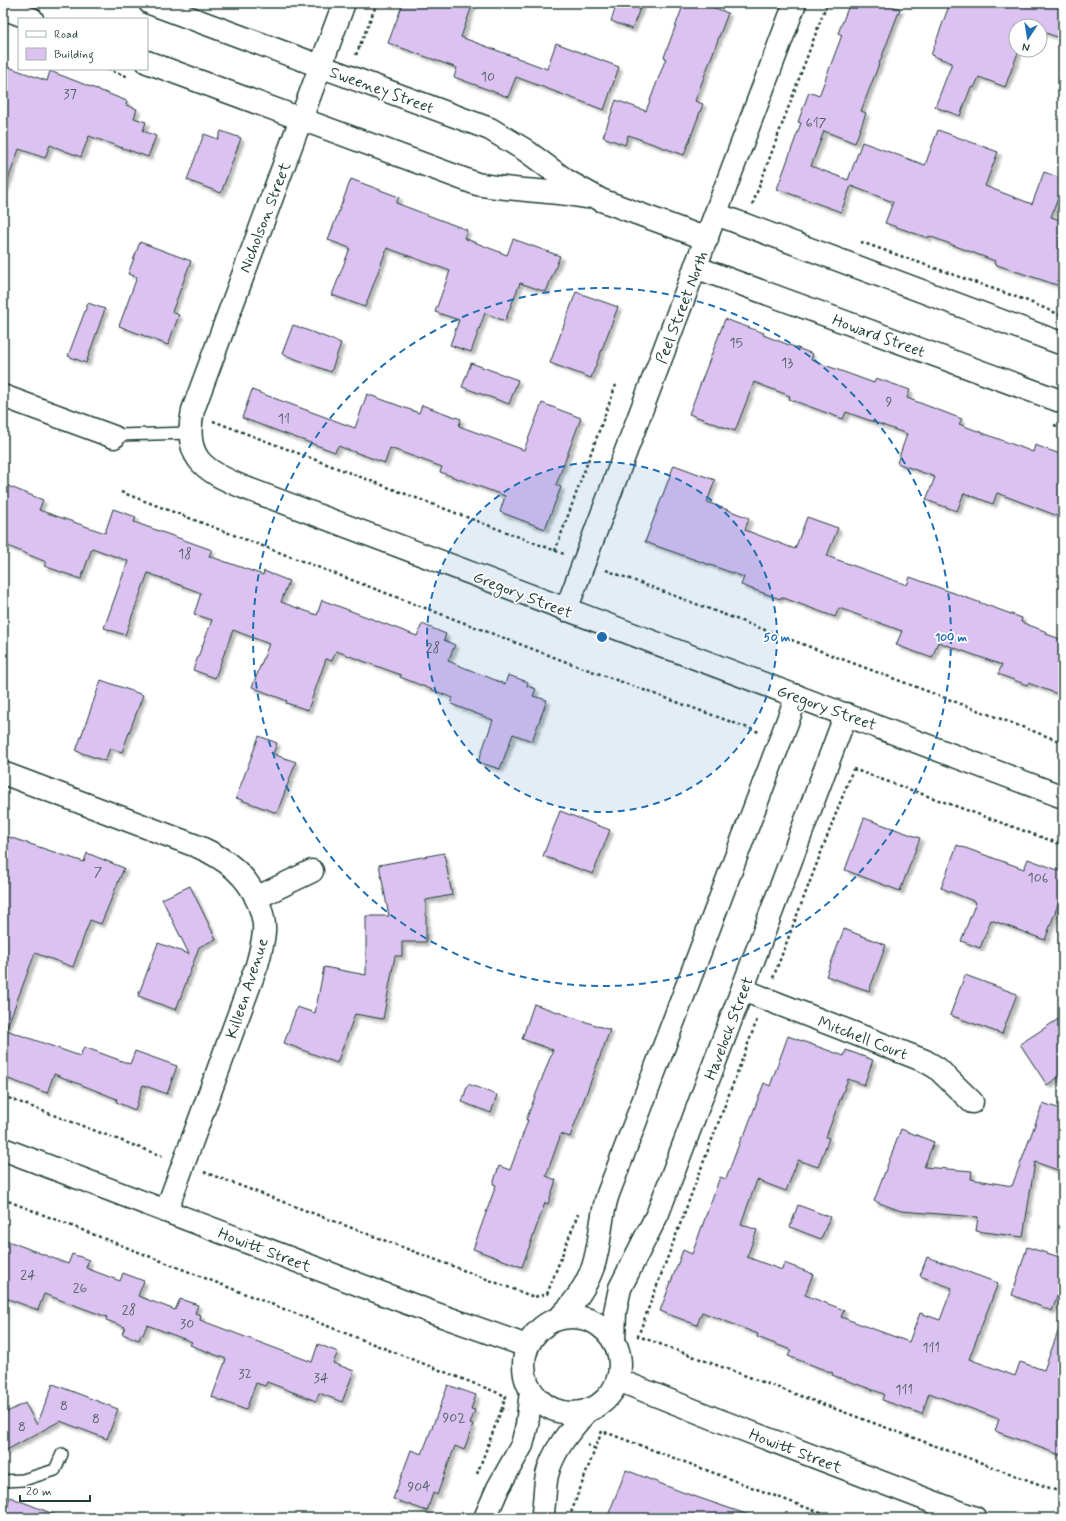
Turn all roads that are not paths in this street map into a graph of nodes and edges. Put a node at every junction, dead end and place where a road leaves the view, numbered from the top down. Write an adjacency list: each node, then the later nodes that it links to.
1 (150, 3): 7 (street, Sweeney Street)
2 (344, 3): 7 (street, Nicholson Street)
3 (795, 3): 10 (street, Peel Street North)
4 (3, 8): 5 (street)
5 (29, 18)
6 (148, 62): 8 (street, Sweeney Street)
7 (320, 67): 8 (street, Nicholson Street); 9 (street, Sweeney Street)
8 (301, 119): 9 (street, Sweeney Street); 16 (street, Nicholson Street)
9 (600, 200): 11 (street, Sweeney Street)
10 (716, 214): 11 (street, Peel Street North); 13 (street)
11 (707, 239): 12 (street, Peel Street North)
12 (695, 268): 15 (street, Howard Street); 18 (street, Peel Street North)
13 (1063, 344)
14 (3, 396): 17 (street)
15 (1063, 402)
16 (191, 423): 17 (lane); 18 (street, Gregory Street)
17 (114, 437)
18 (566, 610): 19 (street, Gregory Street)
19 (797, 696): 20 (street, Gregory Street); 29 (street)
20 (846, 714): 22 (street, Gregory Street); 25 (street, Havelock Street)
21 (3, 773): 24 (street, Killeen Avenue)
22 (1063, 797)
23 (312, 871): 24 (street)
24 (256, 898): 28 (street, Killeen Avenue)
25 (743, 990): 26 (street, Mitchell Court); 30 (street, Havelock Street)
26 (972, 1102)
27 (3, 1149): 28 (street, Howitt Street)
28 (166, 1211): 31 (street, Howitt Street)
29 (559, 1318): 30 (street); 31 (street)
30 (614, 1342): 32 (street)
31 (528, 1346): 33 (street)
32 (618, 1380): 34 (street); 39 (street, Howitt Street)
33 (531, 1391): 34 (street); 37 (street)
34 (588, 1410): 38 (street)
35 (62, 1454): 36 (lane)
36 (3, 1481)
37 (485, 1518)
38 (542, 1518)
39 (975, 1518)

